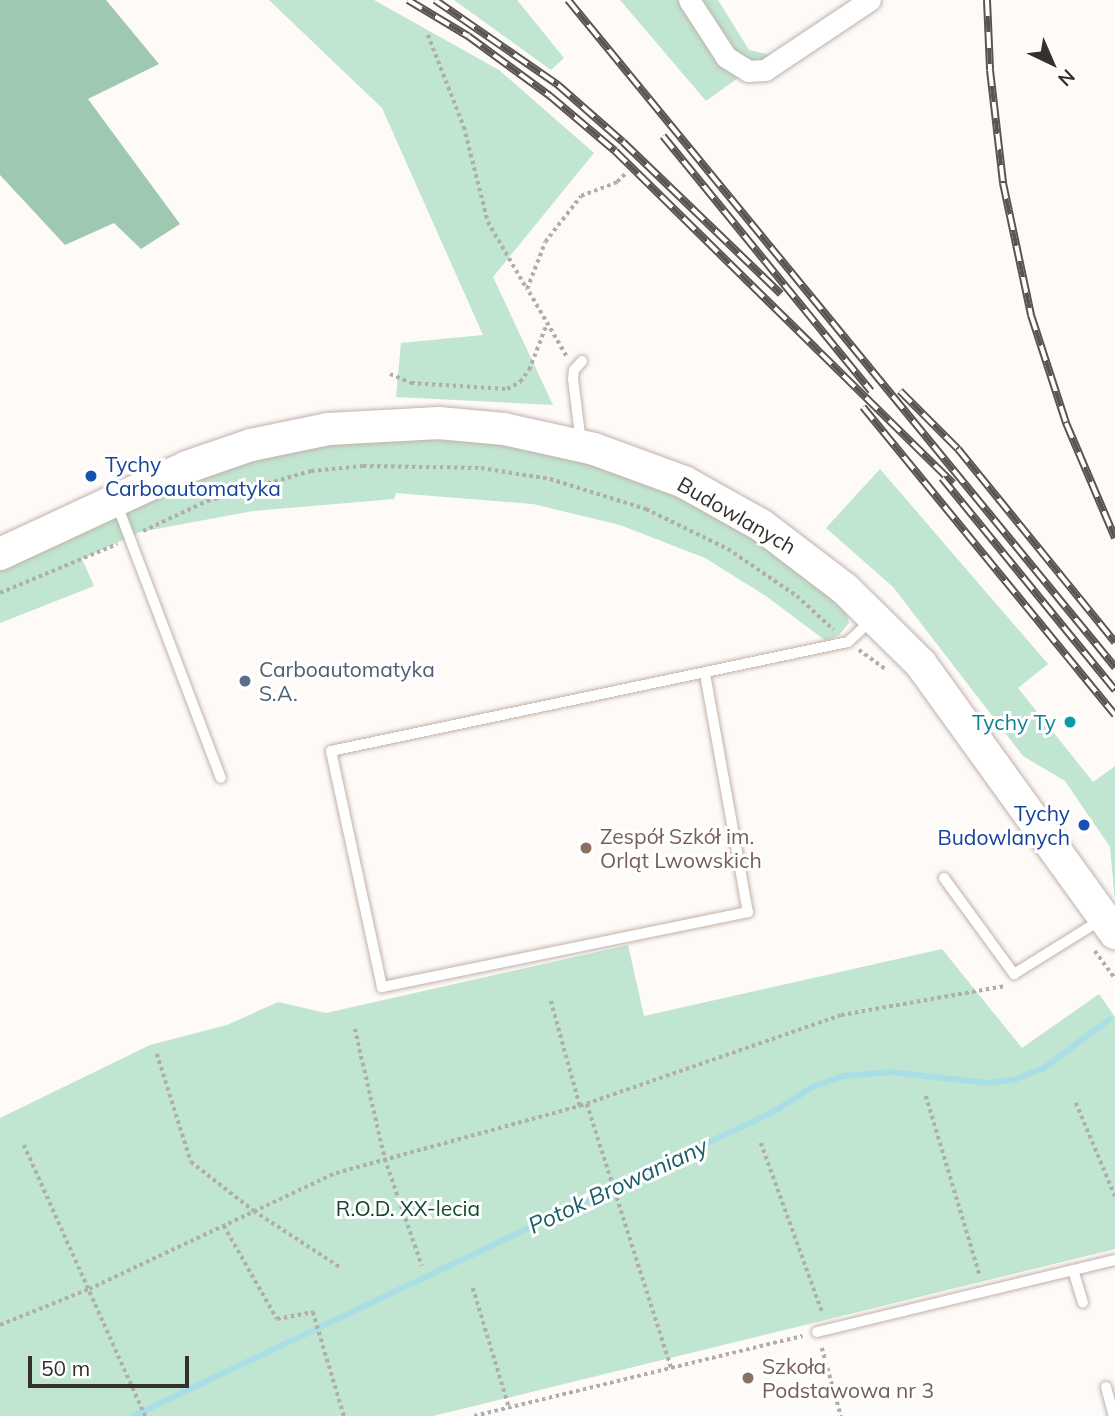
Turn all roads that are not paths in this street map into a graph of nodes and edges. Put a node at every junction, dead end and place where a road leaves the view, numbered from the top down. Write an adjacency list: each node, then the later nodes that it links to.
1 (689, 0): 2 (street)
2 (870, 0)
3 (578, 365): 4 (lane)
4 (581, 446): 5 (street, Budowlanych); 7 (street, Budowlanych)
5 (114, 499): 6 (street, Budowlanych); 9 (lane)
6 (0, 554)
7 (875, 617): 8 (lane); 11 (street, Budowlanych)
8 (705, 674): 8 (lane)
9 (221, 778)
10 (944, 878): 11 (lane)
11 (1100, 928)
12 (1115, 1260): 13 (lane)
13 (1073, 1270): 14 (lane); 15 (lane)
14 (1083, 1303)
15 (823, 1331)
16 (1106, 1387): 17 (lane)
17 (1114, 1416)

